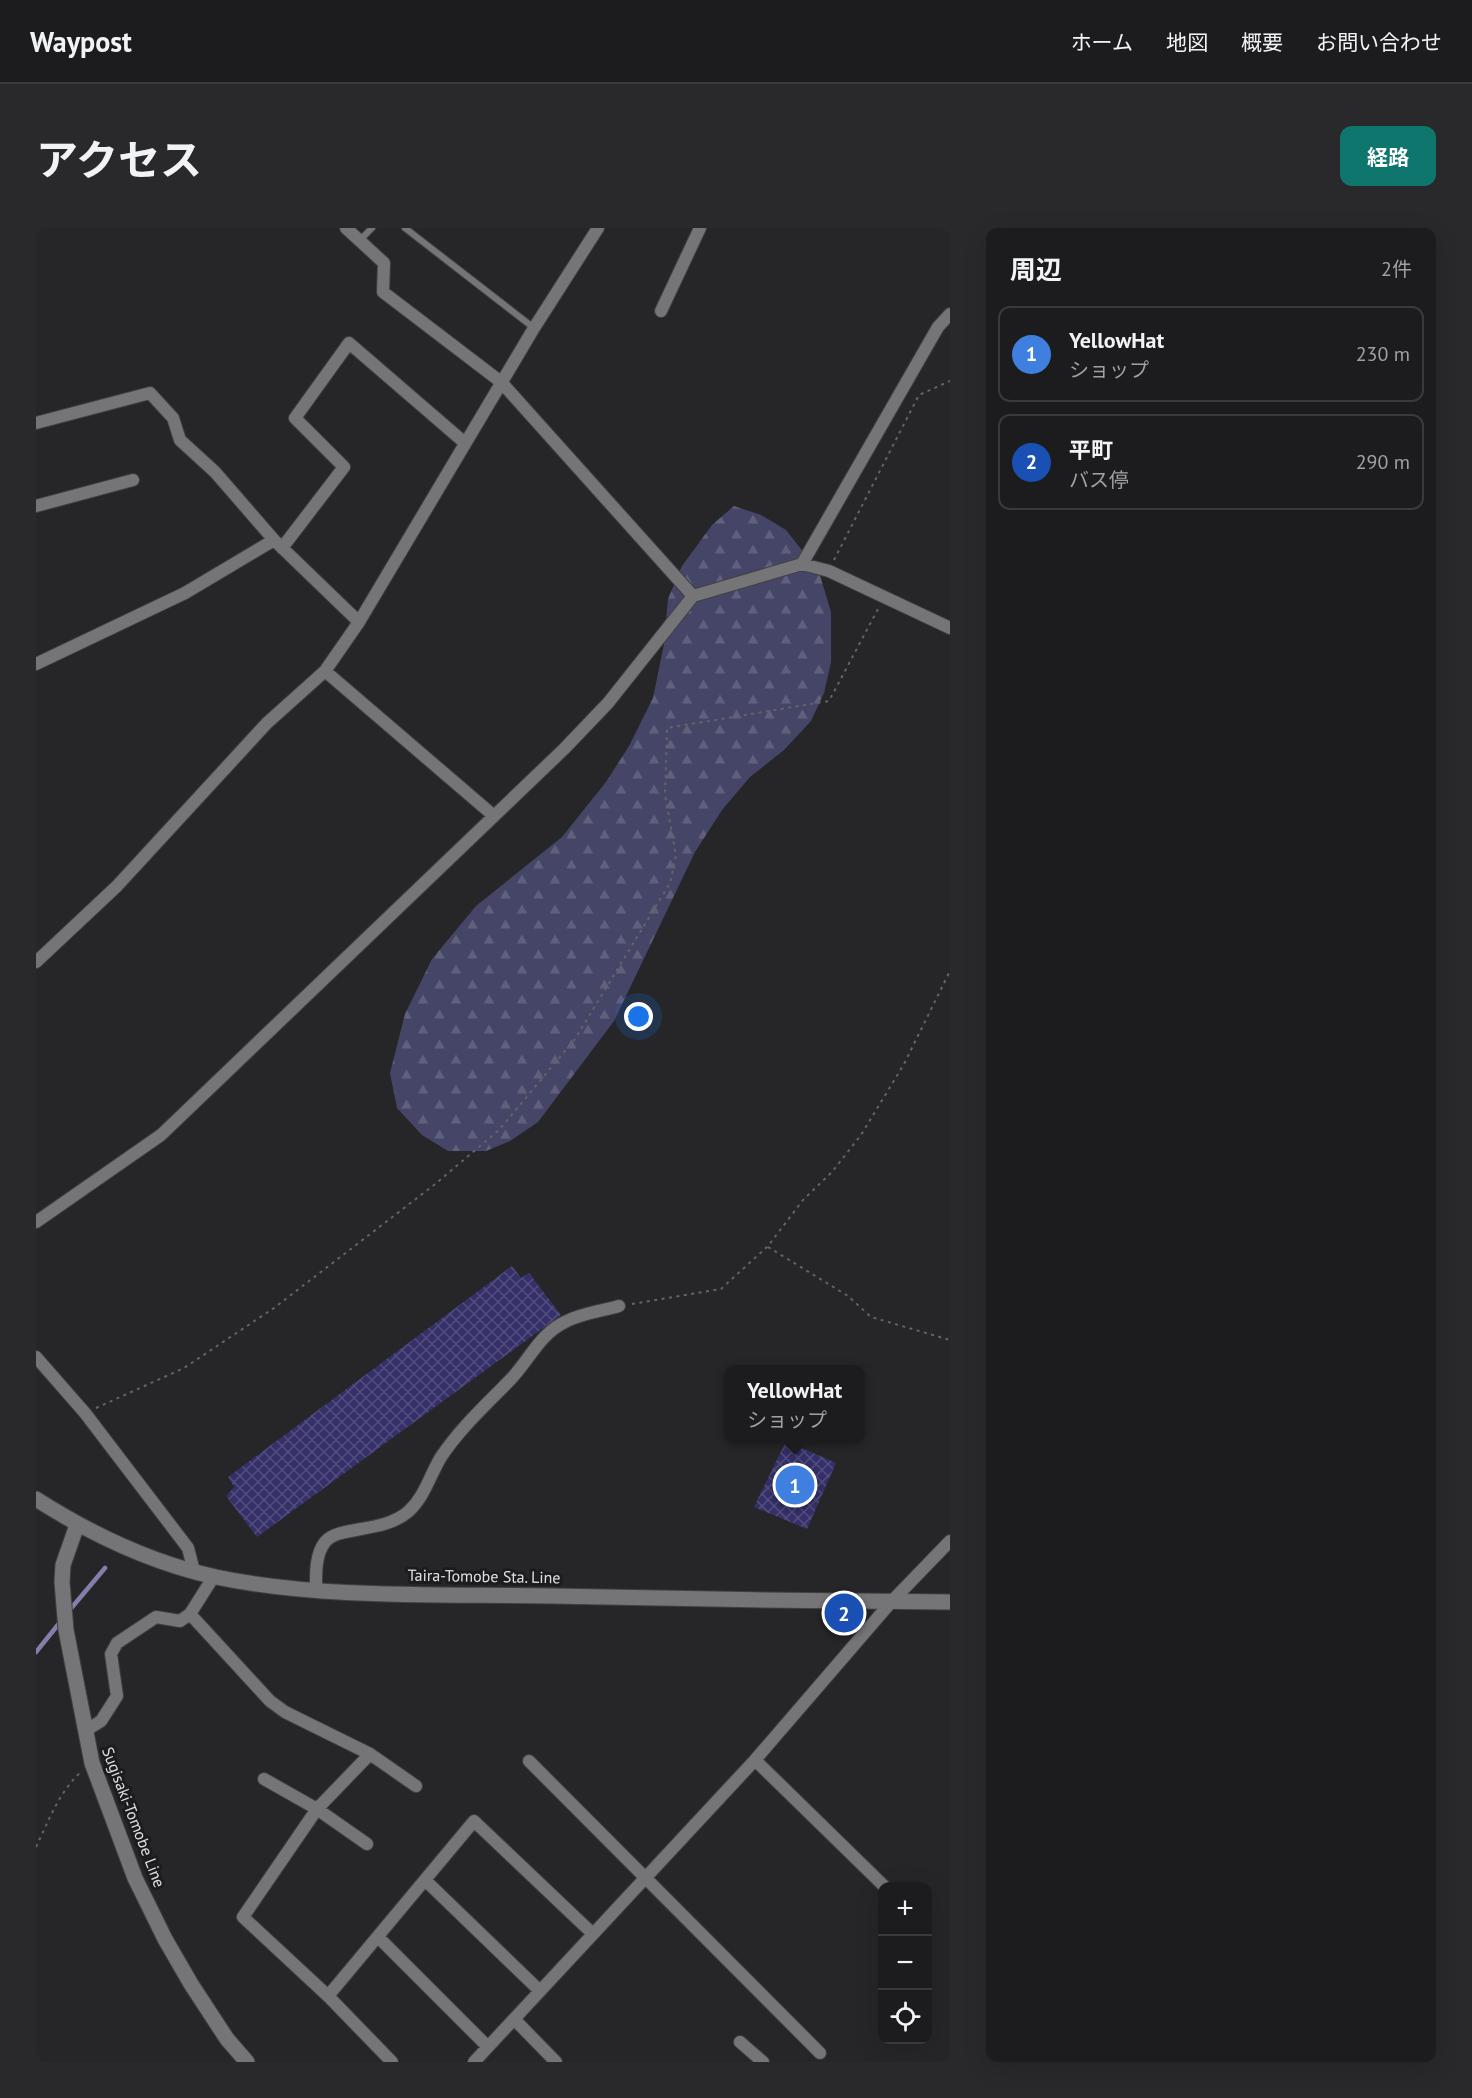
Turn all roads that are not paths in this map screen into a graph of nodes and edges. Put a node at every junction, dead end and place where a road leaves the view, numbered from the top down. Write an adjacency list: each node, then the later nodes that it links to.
1 (346, 228): 6 (street)
2 (372, 228): 6 (lane)
3 (405, 228): 9 (lane)
4 (598, 228): 9 (street)
5 (700, 228): 7 (street)
6 (359, 242): 10 (street)
7 (661, 311)
8 (950, 314): 16 (street)
9 (534, 328): 10 (street)
10 (501, 382): 12 (street); 17 (street)
11 (36, 423): 15 (street)
12 (465, 443): 15 (street); 18 (street)
13 (133, 480): 14 (street)
14 (36, 506)
15 (278, 544): 18 (street); 20 (street)
16 (802, 564): 17 (street); 19 (street)
17 (693, 596): 22 (street)
18 (359, 622): 21 (street)
19 (950, 628)
20 (36, 664)
21 (325, 670): 22 (street); 23 (street)
22 (494, 816): 24 (street)
23 (36, 962)
24 (36, 1222)
25 (619, 1306): 32 (street)
26 (36, 1357): 30 (street)
27 (36, 1499): 28 (main road, Taira-Tomobe Sta. Line)
28 (77, 1525): 30 (main road, Taira-Tomobe Sta. Line); 36 (main road, Sugisaki-Tomobe Line)
29 (950, 1541): 33 (street)
30 (195, 1571): 31 (main road, Taira-Tomobe Sta. Line)
31 (214, 1576): 32 (main road, Taira-Tomobe Sta. Line); 35 (street)
32 (315, 1590): 33 (main road, Taira-Tomobe Sta. Line)
33 (892, 1601): 34 (main road, Taira-Tomobe Sta. Line); 38 (street)
34 (950, 1602)
35 (190, 1614): 36 (street); 37 (street)
36 (85, 1731): 55 (main road, Sugisaki-Tomobe Line)
37 (370, 1754): 41 (street); 42 (street)
38 (756, 1760): 44 (street); 46 (street)
39 (529, 1761): 44 (street)
40 (264, 1779): 42 (street)
41 (416, 1786)
42 (317, 1809): 43 (street); 50 (street)
43 (367, 1844)
44 (645, 1879): 47 (street); 54 (street)
45 (425, 1880): 47 (street); 48 (street); 49 (street)
46 (879, 1882)
47 (593, 1934): 49 (street)
48 (378, 1937): 50 (street); 53 (street)
49 (540, 1991): 51 (street)
50 (328, 1996): 56 (street)
51 (514, 2019): 53 (street); 58 (street)
52 (740, 2042): 59 (street)
53 (488, 2047): 57 (street)
54 (820, 2053)
55 (247, 2062)
56 (392, 2062)
57 (474, 2062)
58 (556, 2062)
59 (762, 2062)

